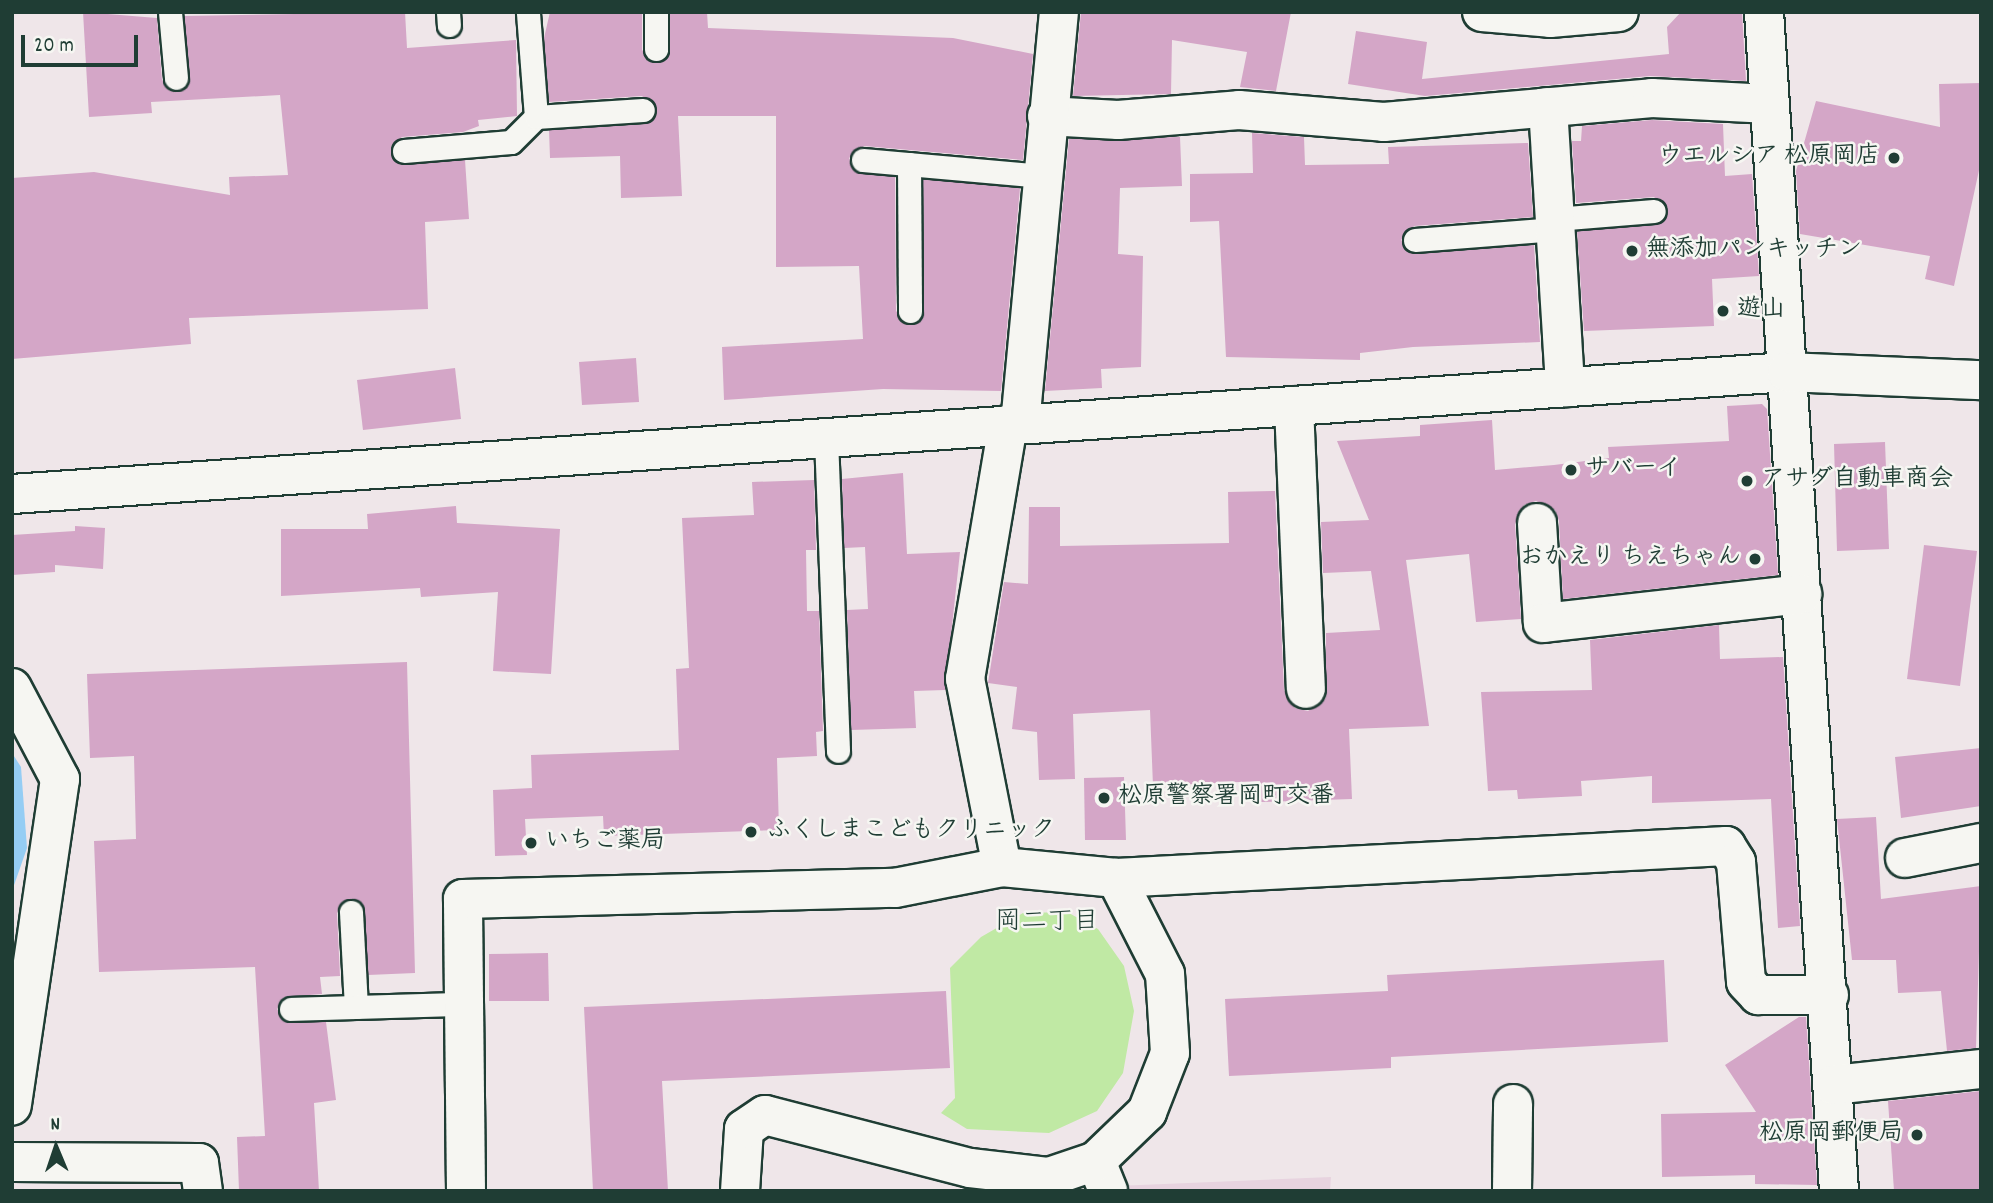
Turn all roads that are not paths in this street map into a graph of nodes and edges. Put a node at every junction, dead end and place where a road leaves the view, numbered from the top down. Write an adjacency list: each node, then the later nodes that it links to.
1 (170, 12): 9 (lane)
2 (528, 12): 14 (lane)
3 (656, 12): 8 (lane)
4 (1059, 12): 13 (street)
5 (1482, 12): 6 (street)
6 (1619, 12)
7 (1764, 12): 10 (street)
8 (656, 49)
9 (176, 78)
10 (1770, 104): 11 (street); 23 (street)
11 (1548, 107): 13 (street); 20 (street)
12 (643, 110): 14 (lane)
13 (1047, 116): 18 (street)
14 (537, 117): 15 (lane)
15 (404, 151)
16 (863, 160): 17 (lane)
17 (909, 164): 18 (lane); 22 (lane)
18 (1042, 176): 27 (street)
19 (1654, 211): 20 (lane)
20 (1555, 224): 21 (lane); 25 (street)
21 (1415, 240)
22 (910, 311)
23 (1787, 372): 24 (street); 25 (street); 31 (street)
24 (1981, 380)
25 (1565, 387): 26 (street)
26 (1294, 406): 27 (street); 33 (street)
27 (1014, 425): 28 (street); 37 (street)
28 (826, 438): 29 (street); 34 (lane)
29 (12, 494)
30 (1537, 523): 31 (street)
31 (1802, 594): 40 (street)
32 (12, 688): 47 (street)
33 (1306, 689)
34 (838, 751)
35 (1981, 844): 36 (street)
36 (1905, 858)
37 (1002, 867): 38 (street); 41 (street)
38 (1116, 878): 40 (street); 49 (street)
39 (351, 912): 42 (lane)
40 (1829, 995): 45 (street)
41 (462, 1003): 42 (lane); 52 (street)
42 (356, 1007): 43 (lane)
43 (291, 1009)
44 (1981, 1069): 45 (street)
45 (1833, 1085): 55 (street)
46 (1513, 1104): 54 (street)
47 (12, 1105)
48 (12, 1162): 51 (street)
49 (1102, 1176): 50 (street)
50 (963, 1179): 53 (street)
51 (203, 1191)
52 (466, 1191)
53 (740, 1191)
54 (1512, 1191)
55 (1839, 1191)

